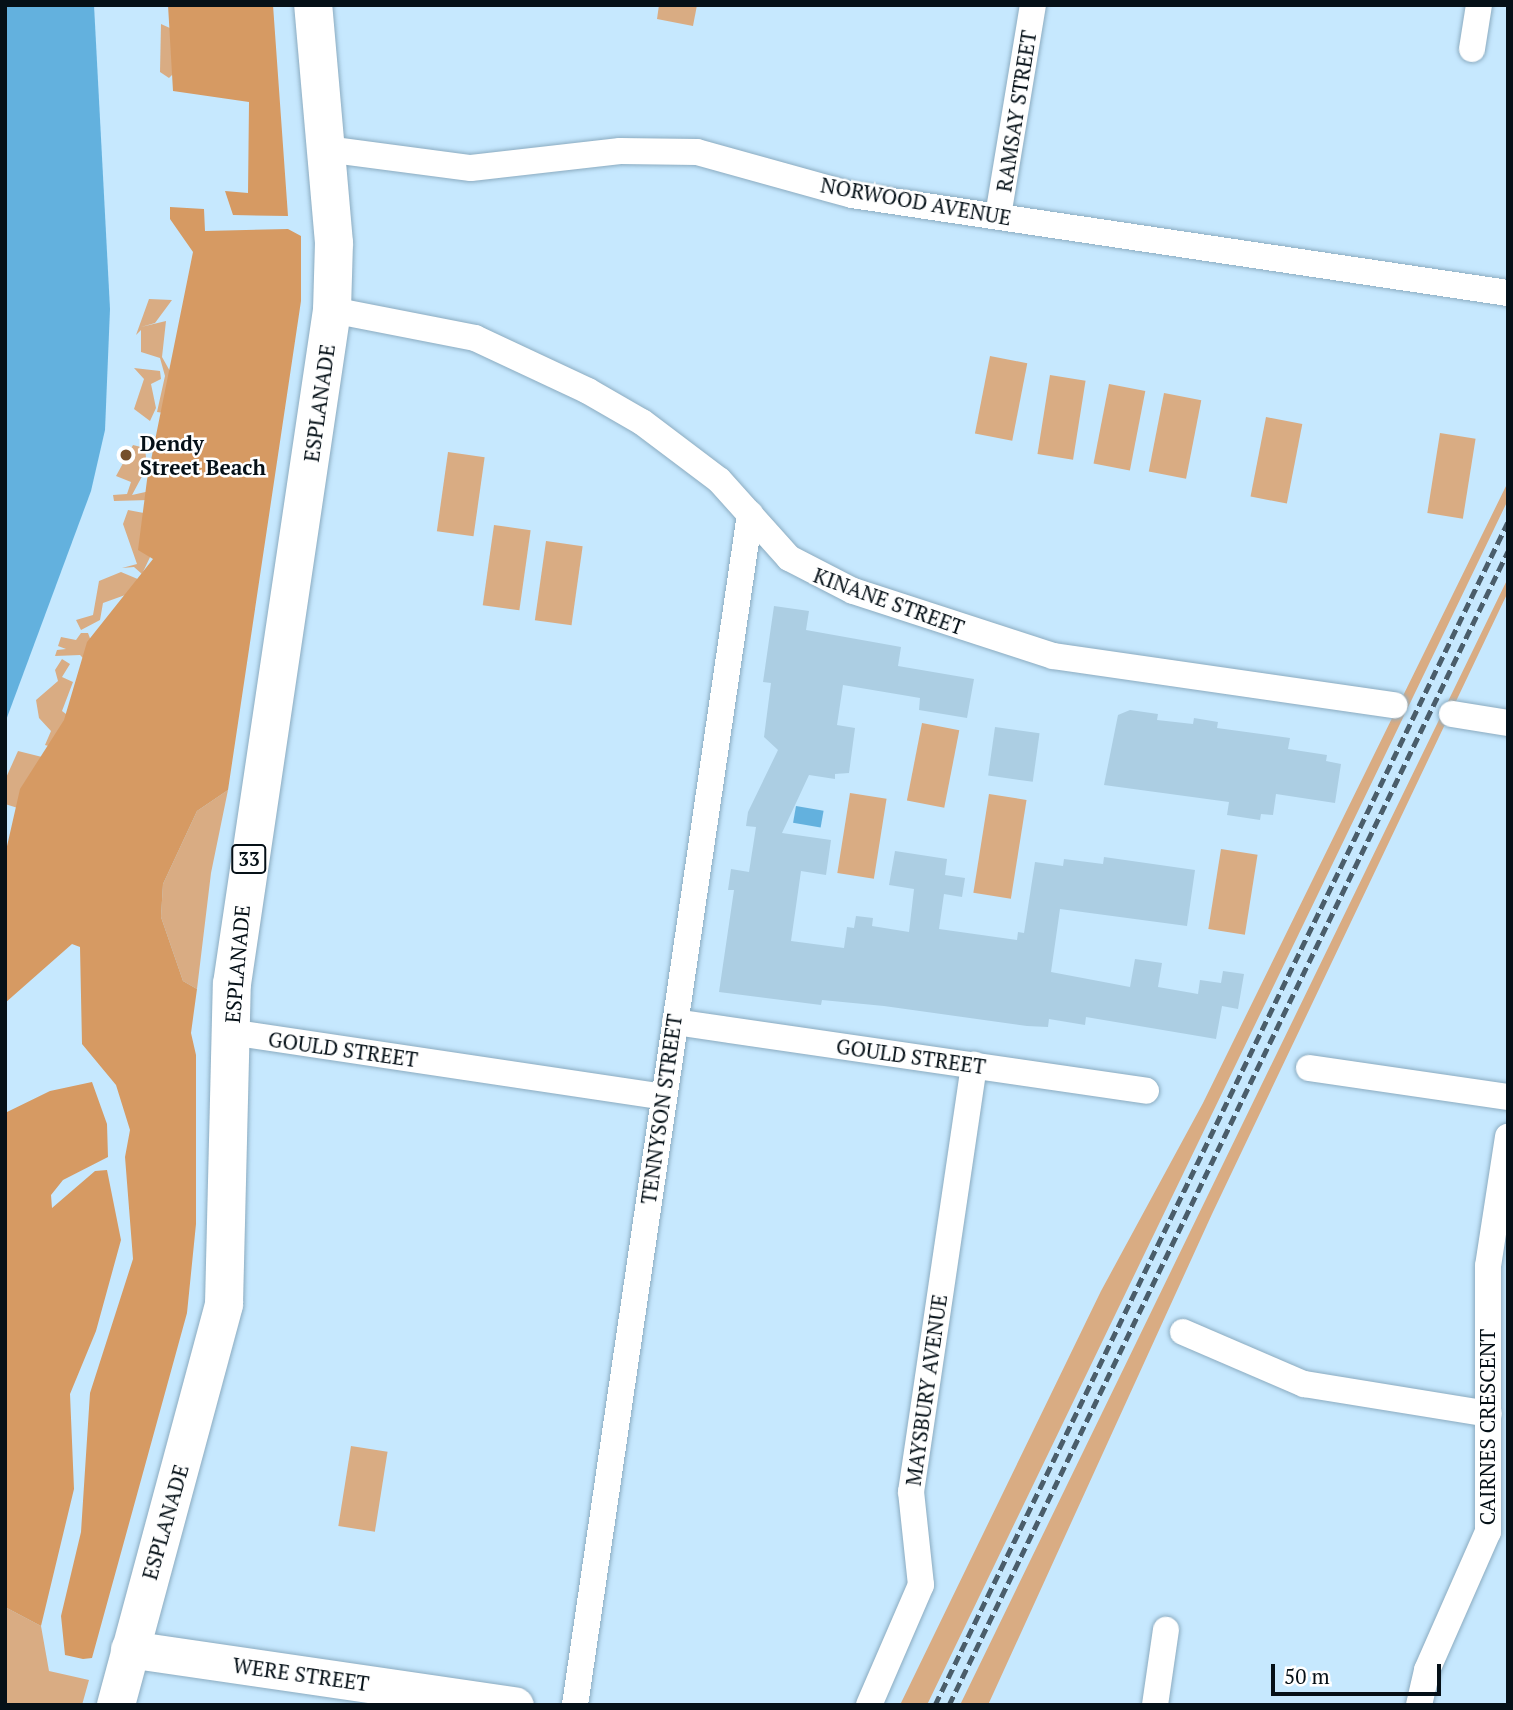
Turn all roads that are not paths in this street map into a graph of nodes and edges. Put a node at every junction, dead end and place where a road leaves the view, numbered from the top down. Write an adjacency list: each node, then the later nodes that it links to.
1 (313, 5): 5 (main road, ESPLANADE / 33)
2 (1032, 5): 6 (street, RAMSAY STREET)
3 (1479, 5): 4 (street)
4 (1472, 49)
5 (326, 149): 6 (street, NORWOOD AVENUE); 8 (main road, ESPLANADE / 33)
6 (998, 216): 7 (street, NORWOOD AVENUE)
7 (1508, 293)
8 (332, 310): 9 (street, KINANE STREET); 14 (main road, ESPLANADE / 33)
9 (750, 514): 10 (street, KINANE STREET); 13 (street, TENNYSON STREET)
10 (1394, 705)
11 (1452, 714): 12 (street)
12 (1508, 723)
13 (675, 1022): 15 (street, GOULD STREET); 18 (street, TENNYSON STREET)
14 (230, 1032): 18 (street, GOULD STREET); 24 (main road, ESPLANADE / 33)
15 (974, 1065): 17 (street, GOULD STREET); 28 (street, MAYSBURY AVENUE)
16 (1309, 1069): 19 (street)
17 (1146, 1091)
18 (663, 1097): 27 (street, TENNYSON STREET)
19 (1508, 1097)
20 (1508, 1137): 22 (street, CAIRNES CRESCENT)
21 (1183, 1332): 22 (street)
22 (1489, 1414): 30 (street, CAIRNES CRESCENT)
23 (1166, 1630): 29 (street)
24 (129, 1649): 25 (main road, ESPLANADE / 33); 26 (street, WERE STREET)
25 (116, 1705)
26 (515, 1705)
27 (575, 1705)
28 (869, 1705)
29 (1154, 1705)
30 (1419, 1705)

